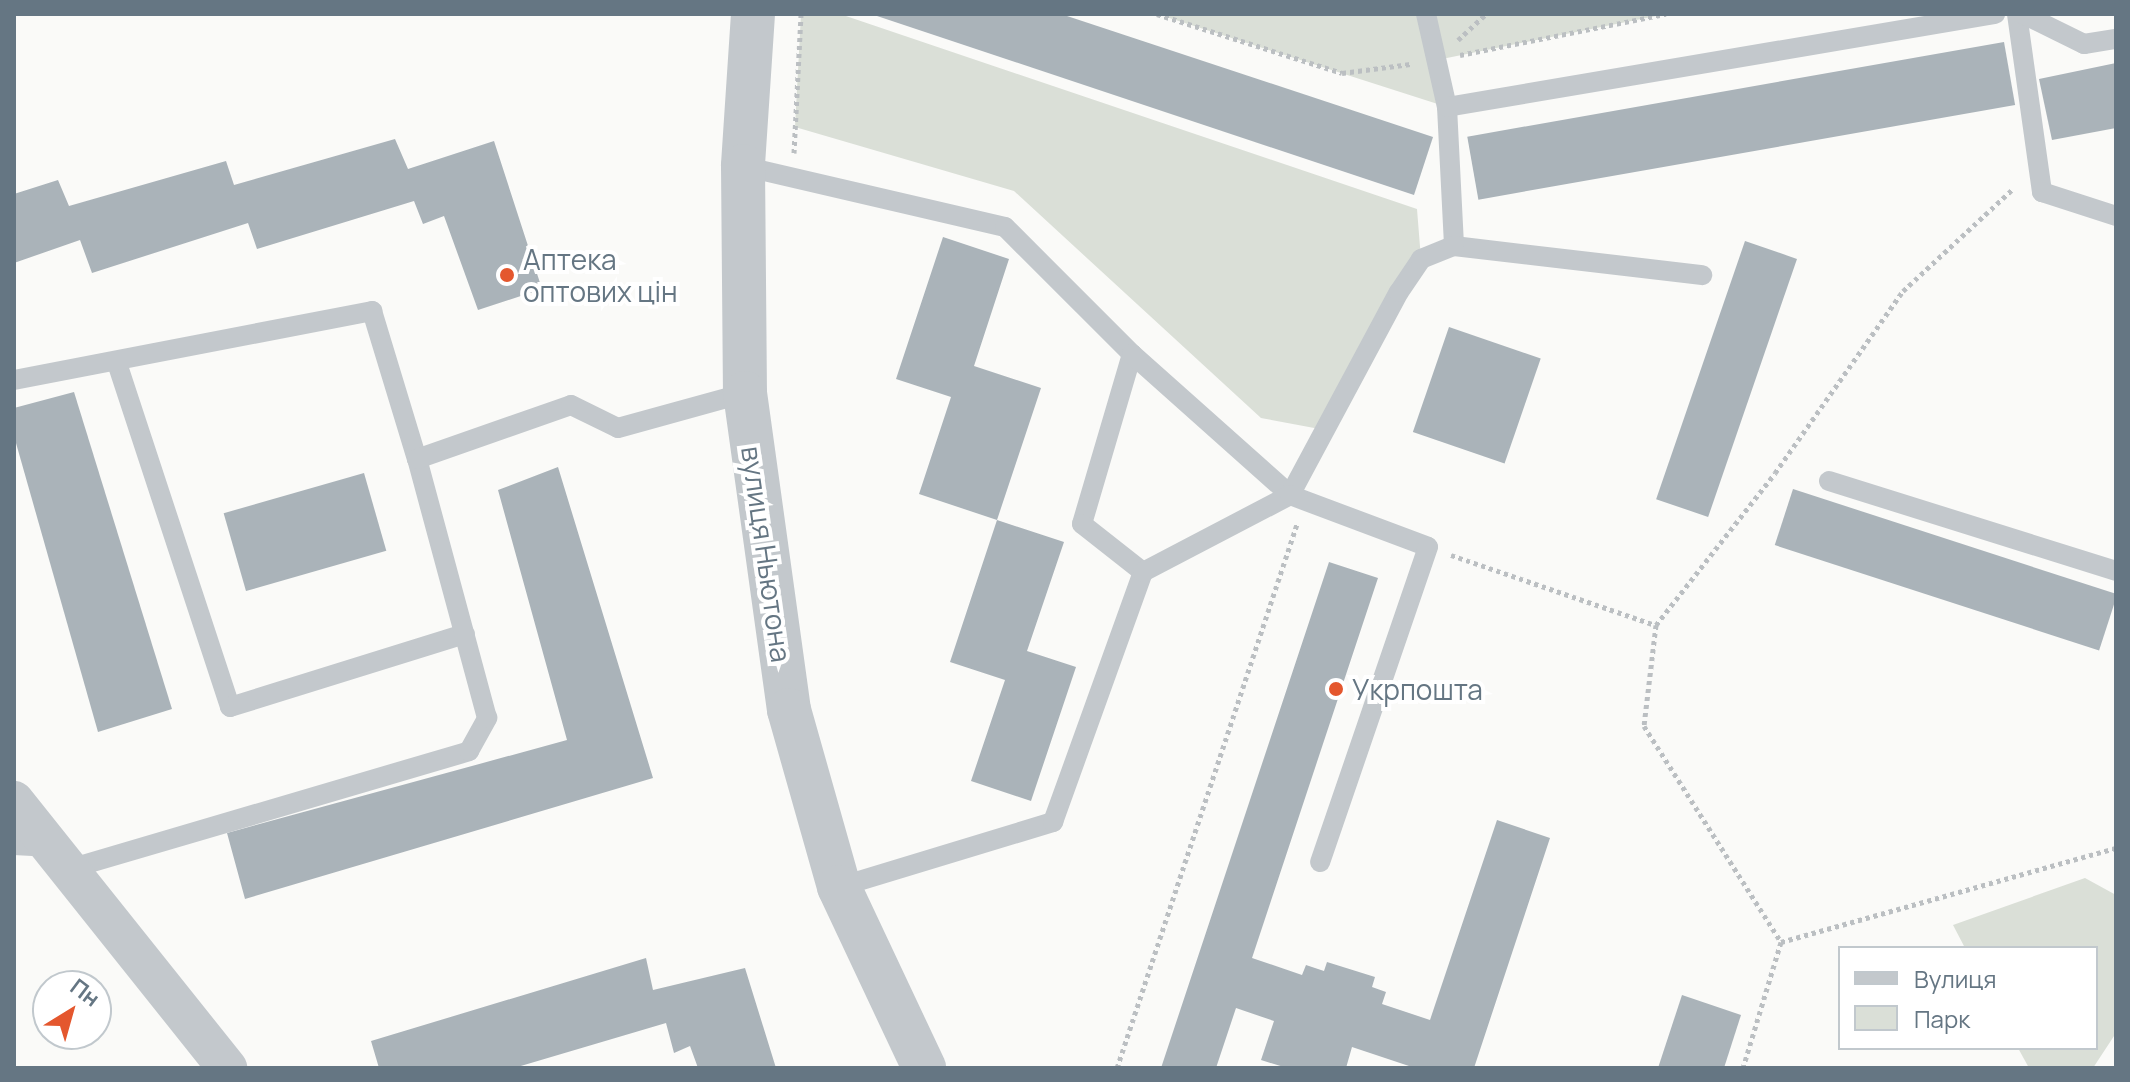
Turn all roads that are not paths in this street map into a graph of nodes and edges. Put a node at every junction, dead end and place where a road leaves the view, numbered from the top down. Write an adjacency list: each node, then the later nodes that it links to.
1 (753, 14): 8 (street, вулиця Ньютона)
2 (1426, 14): 7 (lane)
3 (1995, 14): 7 (lane)
4 (2017, 14): 9 (lane)
5 (2023, 14): 6 (lane)
6 (2116, 39)
7 (1447, 107): 10 (lane)
8 (743, 166): 12 (lane); 15 (street, вулиця Ньютона)
9 (2116, 216)
10 (1454, 246): 11 (lane); 18 (lane)
11 (1702, 275)
12 (1132, 354): 18 (lane); 20 (lane)
13 (117, 363): 14 (lane); 16 (lane); 21 (lane)
14 (14, 380)
15 (745, 393): 16 (lane); 25 (street, вулиця Ньютона)
16 (417, 459): 21 (lane)
17 (1829, 481): 19 (lane)
18 (1298, 498): 20 (lane); 24 (lane)
19 (2116, 571)
20 (1143, 572): 25 (lane)
21 (465, 634): 23 (lane)
22 (14, 801): 23 (street)
23 (45, 854): 26 (street)
24 (1320, 862)
25 (839, 887): 27 (street, вулиця Ньютона)
26 (227, 1068)
27 (924, 1068)

